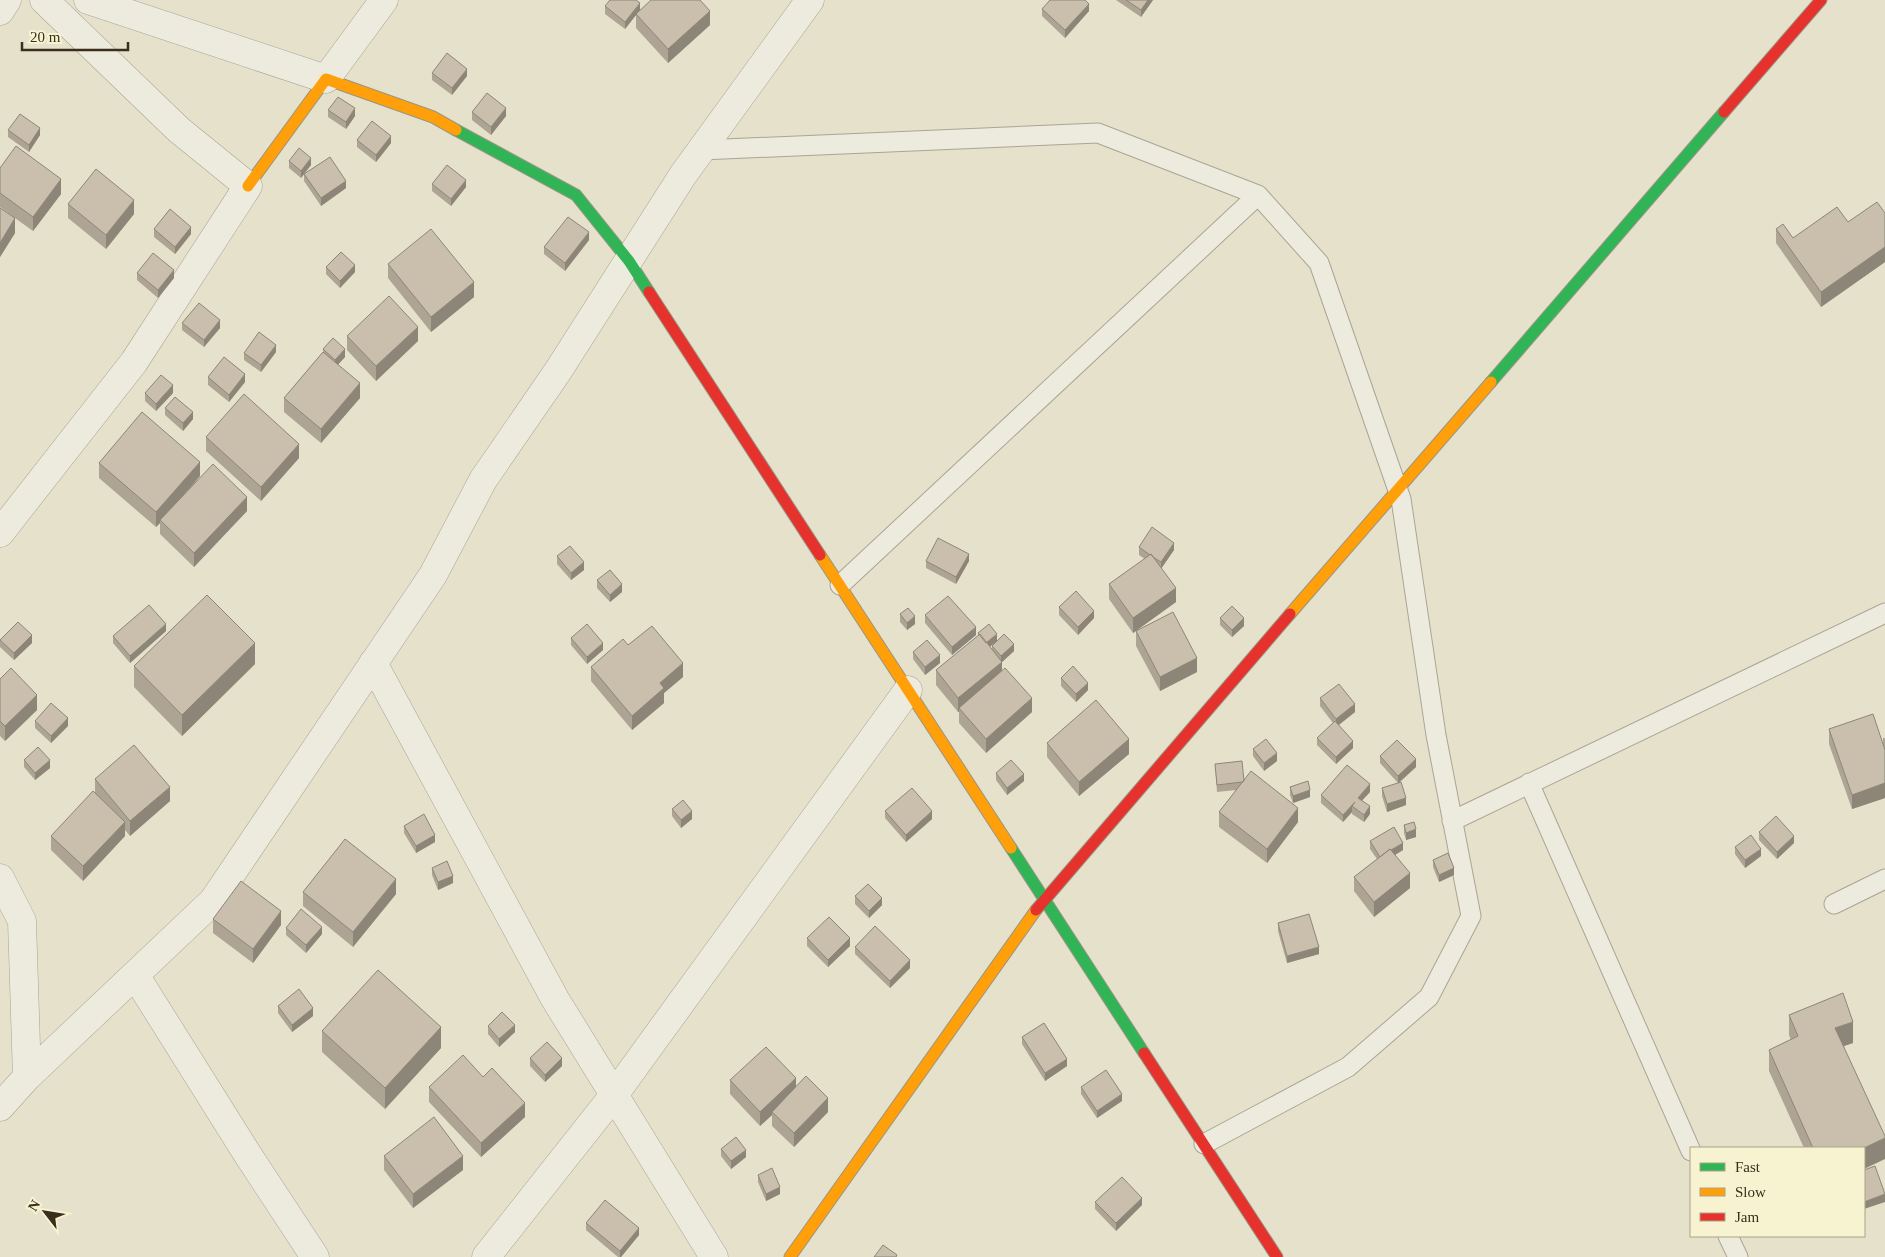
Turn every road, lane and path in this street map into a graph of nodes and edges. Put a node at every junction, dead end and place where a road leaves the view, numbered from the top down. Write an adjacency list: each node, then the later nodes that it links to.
1 (7, 0): 7 (street)
2 (44, 0): 10 (street)
3 (88, 0): 8 (street)
4 (384, 0): 8 (street)
5 (810, 0): 9 (street)
6 (1821, 0): 13 (street)
7 (0, 10)
8 (326, 79): 10 (street); 12 (street)
9 (701, 150): 11 (lane); 12 (street)
10 (248, 186): 14 (street)
11 (1258, 195): 13 (lane); 15 (lane)
12 (629, 261): 15 (street); 17 (street)
13 (1398, 490): 20 (lane); 23 (street)
14 (0, 533)
15 (840, 585): 18 (street)
16 (1885, 613): 19 (lane)
17 (373, 663): 25 (street); 27 (street)
18 (908, 690): 23 (street); 27 (street)
19 (1529, 783): 20 (lane); 30 (lane)
20 (1452, 821): 29 (lane)
21 (0, 878): 26 (street)
22 (1885, 880): 24 (lane)
23 (1044, 899): 29 (street); 35 (street)
24 (1834, 904)
25 (136, 975): 26 (street); 32 (street)
26 (27, 1077): 28 (street)
27 (614, 1095): 33 (street); 34 (street)
28 (0, 1107)
29 (1204, 1144): 36 (street)
30 (1690, 1150)
31 (1728, 1237): 37 (lane)
32 (315, 1257)
33 (486, 1257)
34 (714, 1257)
35 (790, 1257)
36 (1278, 1257)
37 (1738, 1257)

